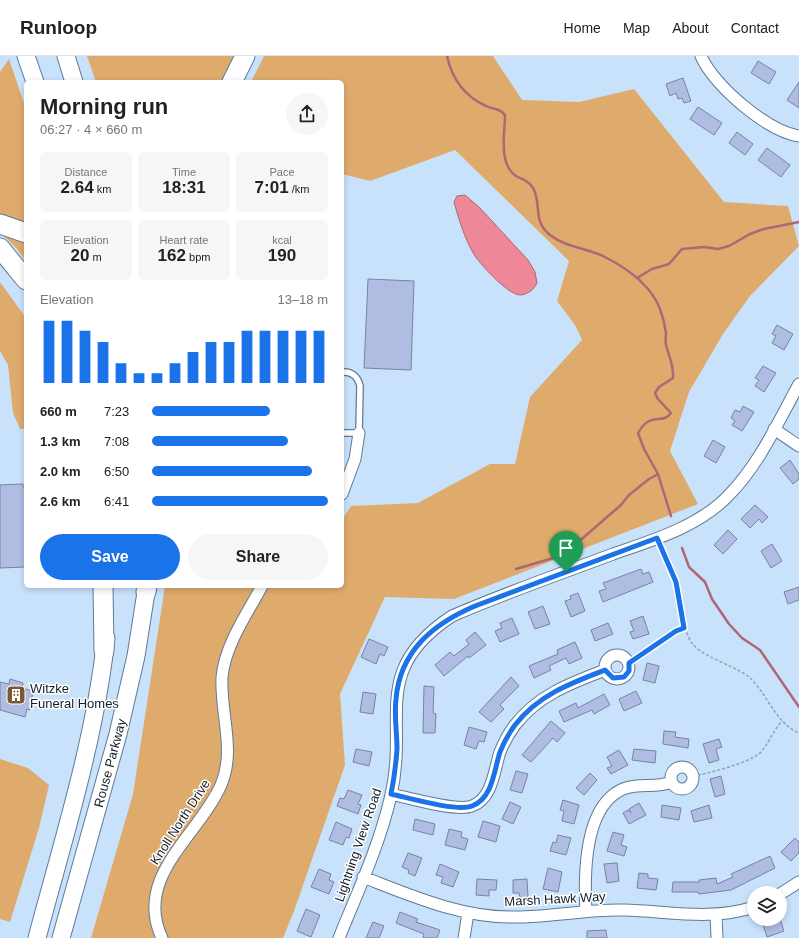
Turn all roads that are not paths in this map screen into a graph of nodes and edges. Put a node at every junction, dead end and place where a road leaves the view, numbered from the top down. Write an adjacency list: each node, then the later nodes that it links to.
1 (26, 56): 5 (main road)
2 (66, 56): 6 (main road)
3 (245, 56): 7 (highway)
4 (701, 56): 8 (street)
5 (34, 80)
6 (73, 80)
7 (233, 80)
8 (799, 136)
9 (0, 224): 10 (highway)
10 (24, 232)
11 (0, 248): 12 (highway)
12 (24, 278)
13 (344, 372): 17 (lane)
14 (799, 384): 15 (street, Lightning View Road)
15 (774, 429): 18 (street); 27 (street, Lightning View Road)
16 (344, 433): 17 (lane)
17 (359, 433): 19 (street)
18 (799, 446)
19 (344, 489)
20 (103, 588): 24 (highway)
21 (111, 588): 24 (main road, Rouse Parkway)
22 (147, 588): 36 (main road, Rouse Parkway)
23 (261, 588): 37 (street, Knoll North Drive)
24 (104, 651): 35 (main road, Rouse Parkway)
25 (605, 670): 25 (street); 27 (street)
26 (671, 782): 26 (street); 32 (street)
27 (391, 794): 28 (street, Lightning View Road)
28 (363, 877): 33 (street, Marsh Hawk Way); 38 (street, Lightning View Road)
29 (799, 882): 30 (street)
30 (787, 890)
31 (747, 909): 34 (street, Marsh Hawk Way)
32 (586, 910): 33 (street, Marsh Hawk Way); 34 (street, Marsh Hawk Way)
33 (468, 913): 39 (street)
34 (716, 915): 40 (street)
35 (37, 938)
36 (61, 938)
37 (162, 938)
38 (339, 938)
39 (464, 938)
40 (717, 938)

